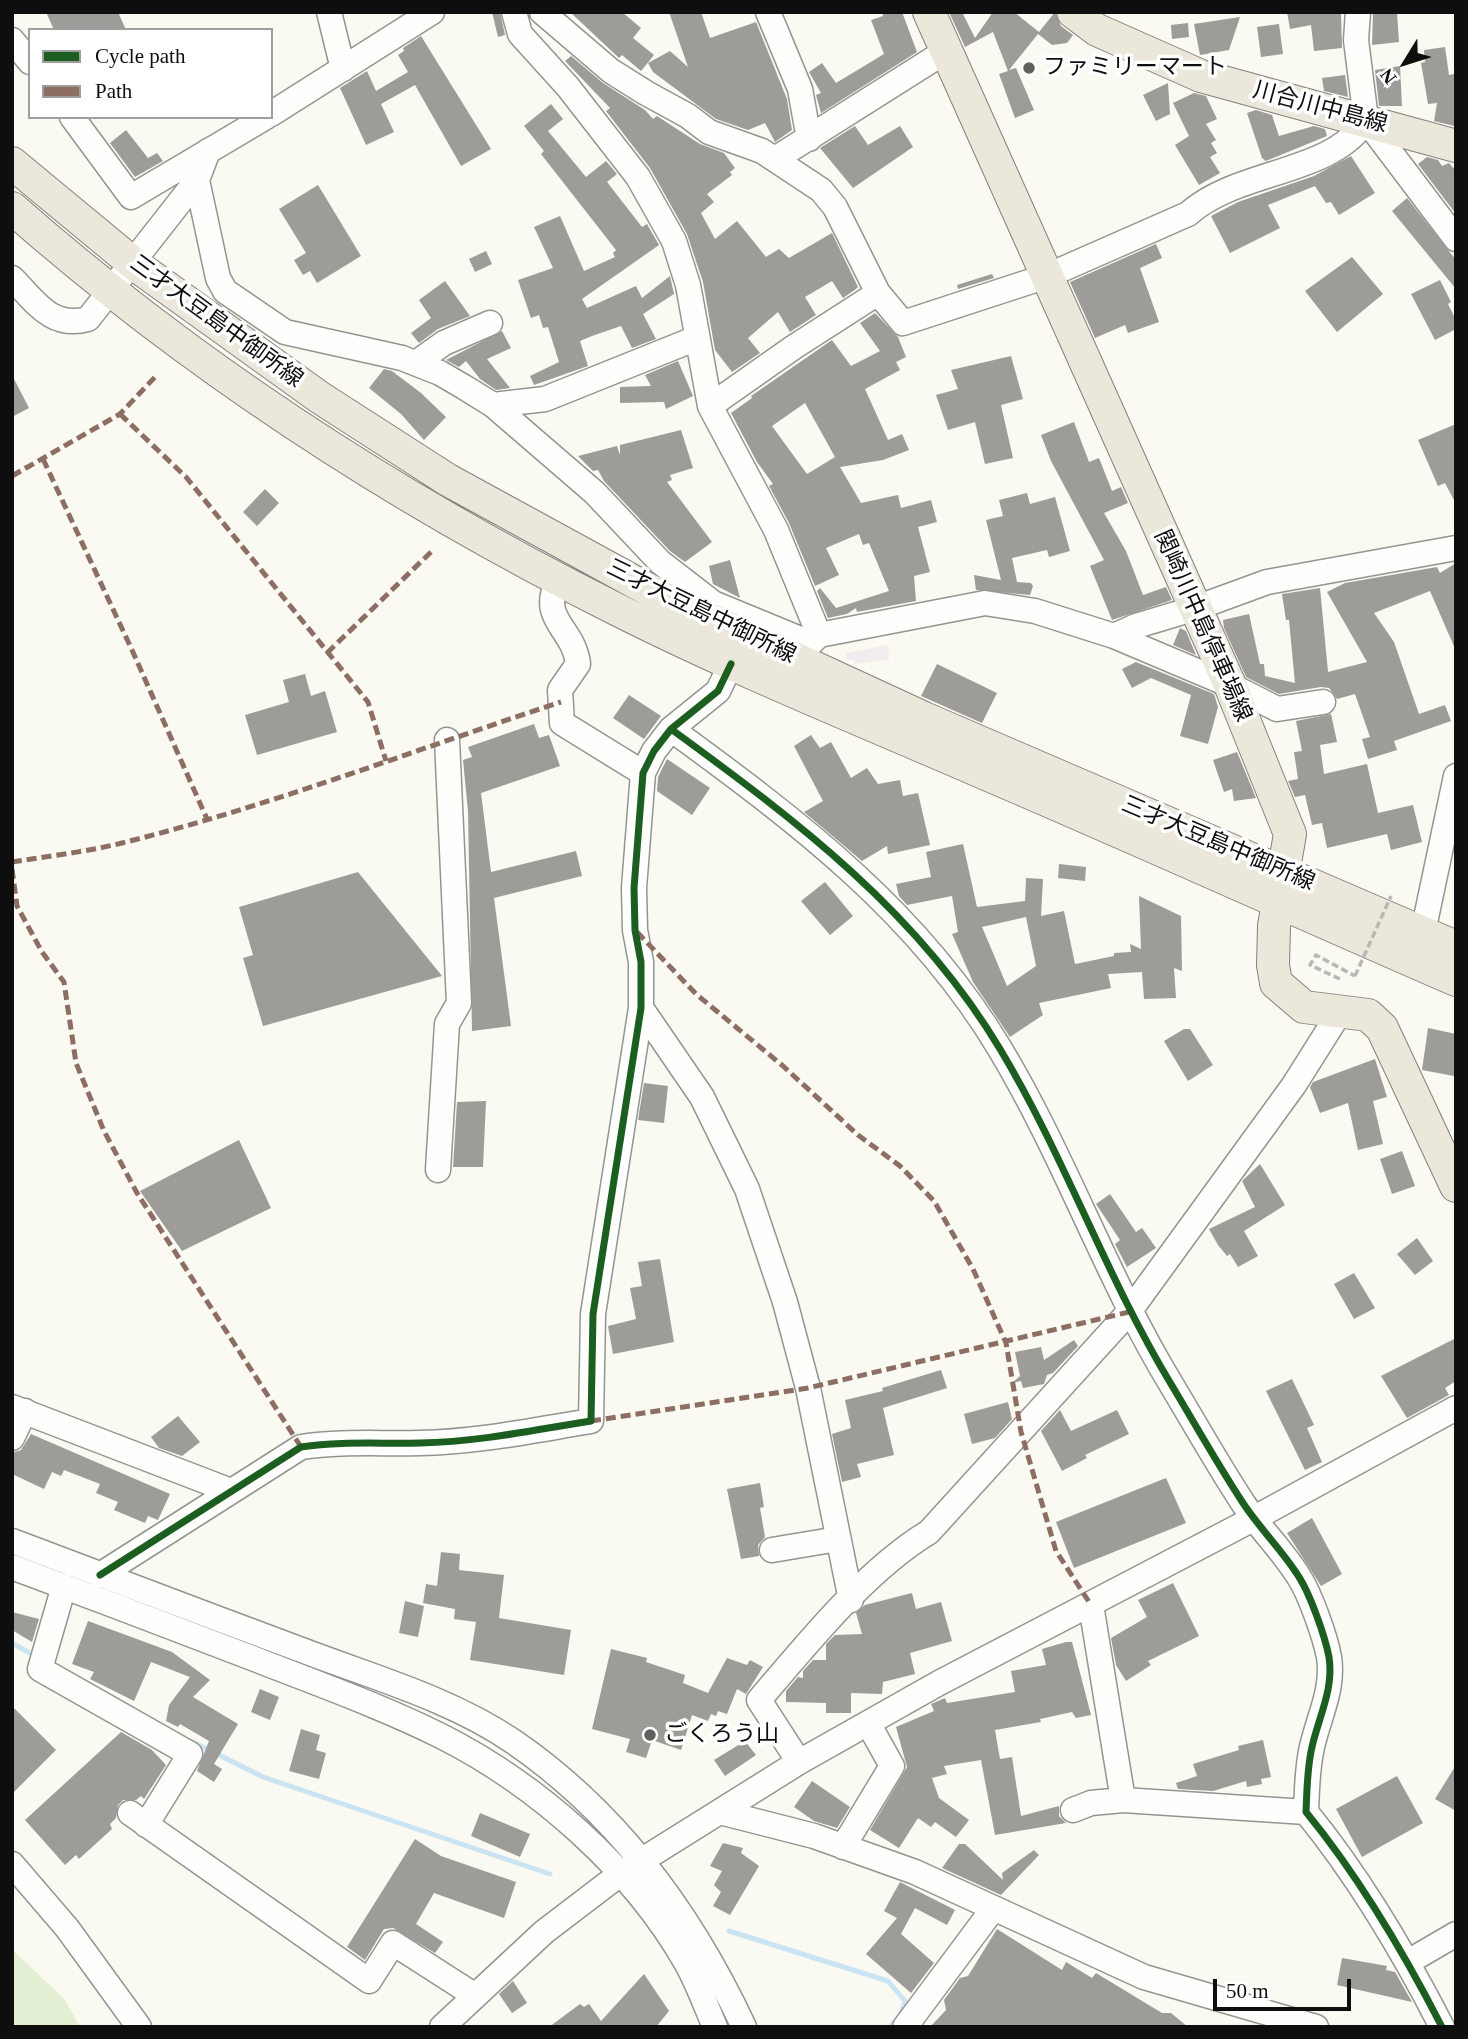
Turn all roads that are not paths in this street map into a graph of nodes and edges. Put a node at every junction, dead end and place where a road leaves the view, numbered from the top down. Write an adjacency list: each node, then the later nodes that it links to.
1 (330, 12): 12 (street)
2 (432, 12): 12 (street)
3 (514, 12): 31 (street)
4 (542, 12): 20 (street)
5 (768, 12): 17 (street)
6 (929, 12): 10 (main road, 関崎川中島停車場線)
7 (1073, 12): 16 (main road, 川合川中島線)
8 (1357, 12): 16 (street)
9 (12, 40): 11 (street)
10 (946, 51): 17 (street); 26 (main road, 関崎川中島停車場線)
11 (28, 60)
12 (343, 69): 13 (street)
13 (273, 113)
14 (73, 119): 19 (street)
15 (263, 119): 19 (street)
16 (1366, 120): 18 (main road, 川合川中島線); 24 (street); 26 (street)
17 (808, 139): 20 (street)
18 (1456, 146)
19 (208, 151): 22 (street)
20 (775, 159): 29 (street)
21 (12, 163): 25 (main road, 三才大豆島中御所線)
22 (197, 180): 25 (street); 32 (street)
23 (12, 208): 28 (main road, 三才大豆島中御所線)
24 (1456, 239)
25 (134, 264): 28 (street); 39 (main road, 三才大豆島中御所線)
26 (1047, 276): 29 (street); 37 (main road, 関崎川中島停車場線)
27 (12, 278): 28 (street)
28 (111, 293): 36 (main road, 三才大豆島中御所線)
29 (878, 293): 34 (street)
30 (490, 323): 32 (street)
31 (697, 338): 33 (street); 34 (street)
32 (416, 363): 33 (street)
33 (493, 405): 39 (street)
34 (710, 406): 39 (street)
35 (1456, 548): 37 (street)
36 (559, 579): 40 (main road, 三才大豆島中御所線); 45 (street)
37 (1196, 608): 38 (street); 41 (main road, 関崎川中島停車場線)
38 (1114, 636): 39 (street); 41 (street)
39 (810, 646): 47 (main road, 三才大豆島中御所線)
40 (731, 664): 43 (street); 47 (main road, 三才大豆島中御所線)
41 (1230, 685): 42 (street); 47 (main road, 関崎川中島停車場線)
42 (1323, 702)
43 (671, 729): 45 (street); 55 (street)
44 (447, 740): 53 (street)
45 (643, 773): 51 (street)
46 (1456, 776): 48 (street)
47 (1282, 889): 48 (main road, 三才大豆島中御所線); 50 (main road, 三才大豆島中御所線); 52 (main road, 関崎川中島停車場線)
48 (1423, 932): 49 (main road, 三才大豆島中御所線)
49 (1456, 947)
50 (1456, 980)
51 (641, 1008): 59 (street); 61 (street)
52 (1340, 1012): 54 (main road, 関崎川中島停車場線); 55 (street)
53 (438, 1170)
54 (1456, 1186)
55 (1129, 1312): 60 (street); 67 (street)
56 (1456, 1408): 60 (street)
57 (18, 1409): 58 (street); 59 (street)
58 (12, 1438)
59 (231, 1491): 65 (street)
60 (1254, 1519): 68 (street); 74 (street)
61 (838, 1539): 63 (street); 67 (street)
62 (12, 1541): 65 (street)
63 (772, 1550)
64 (12, 1567): 66 (street)
65 (100, 1575): 76 (street)
66 (64, 1586): 78 (street); 82 (street)
67 (851, 1600): 70 (street)
68 (1091, 1605): 69 (street); 71 (street)
69 (868, 1723): 70 (street); 75 (street)
70 (799, 1762): 73 (street)
71 (1123, 1800): 72 (street); 74 (street)
72 (1073, 1810)
73 (720, 1812): 75 (street); 76 (street)
74 (1306, 1812): 81 (street)
75 (843, 1847): 79 (street)
76 (640, 1860): 78 (street); 86 (street)
77 (12, 1864): 83 (street)
78 (620, 1874): 82 (street); 85 (street)
79 (993, 1909): 87 (street); 88 (street)
80 (1456, 1934): 81 (street)
81 (1408, 1962): 89 (street)
82 (474, 1995): 84 (street)
83 (139, 2027)
84 (442, 2027)
85 (715, 2027)
86 (744, 2027)
87 (905, 2027)
88 (1316, 2027)
89 (1442, 2027)

